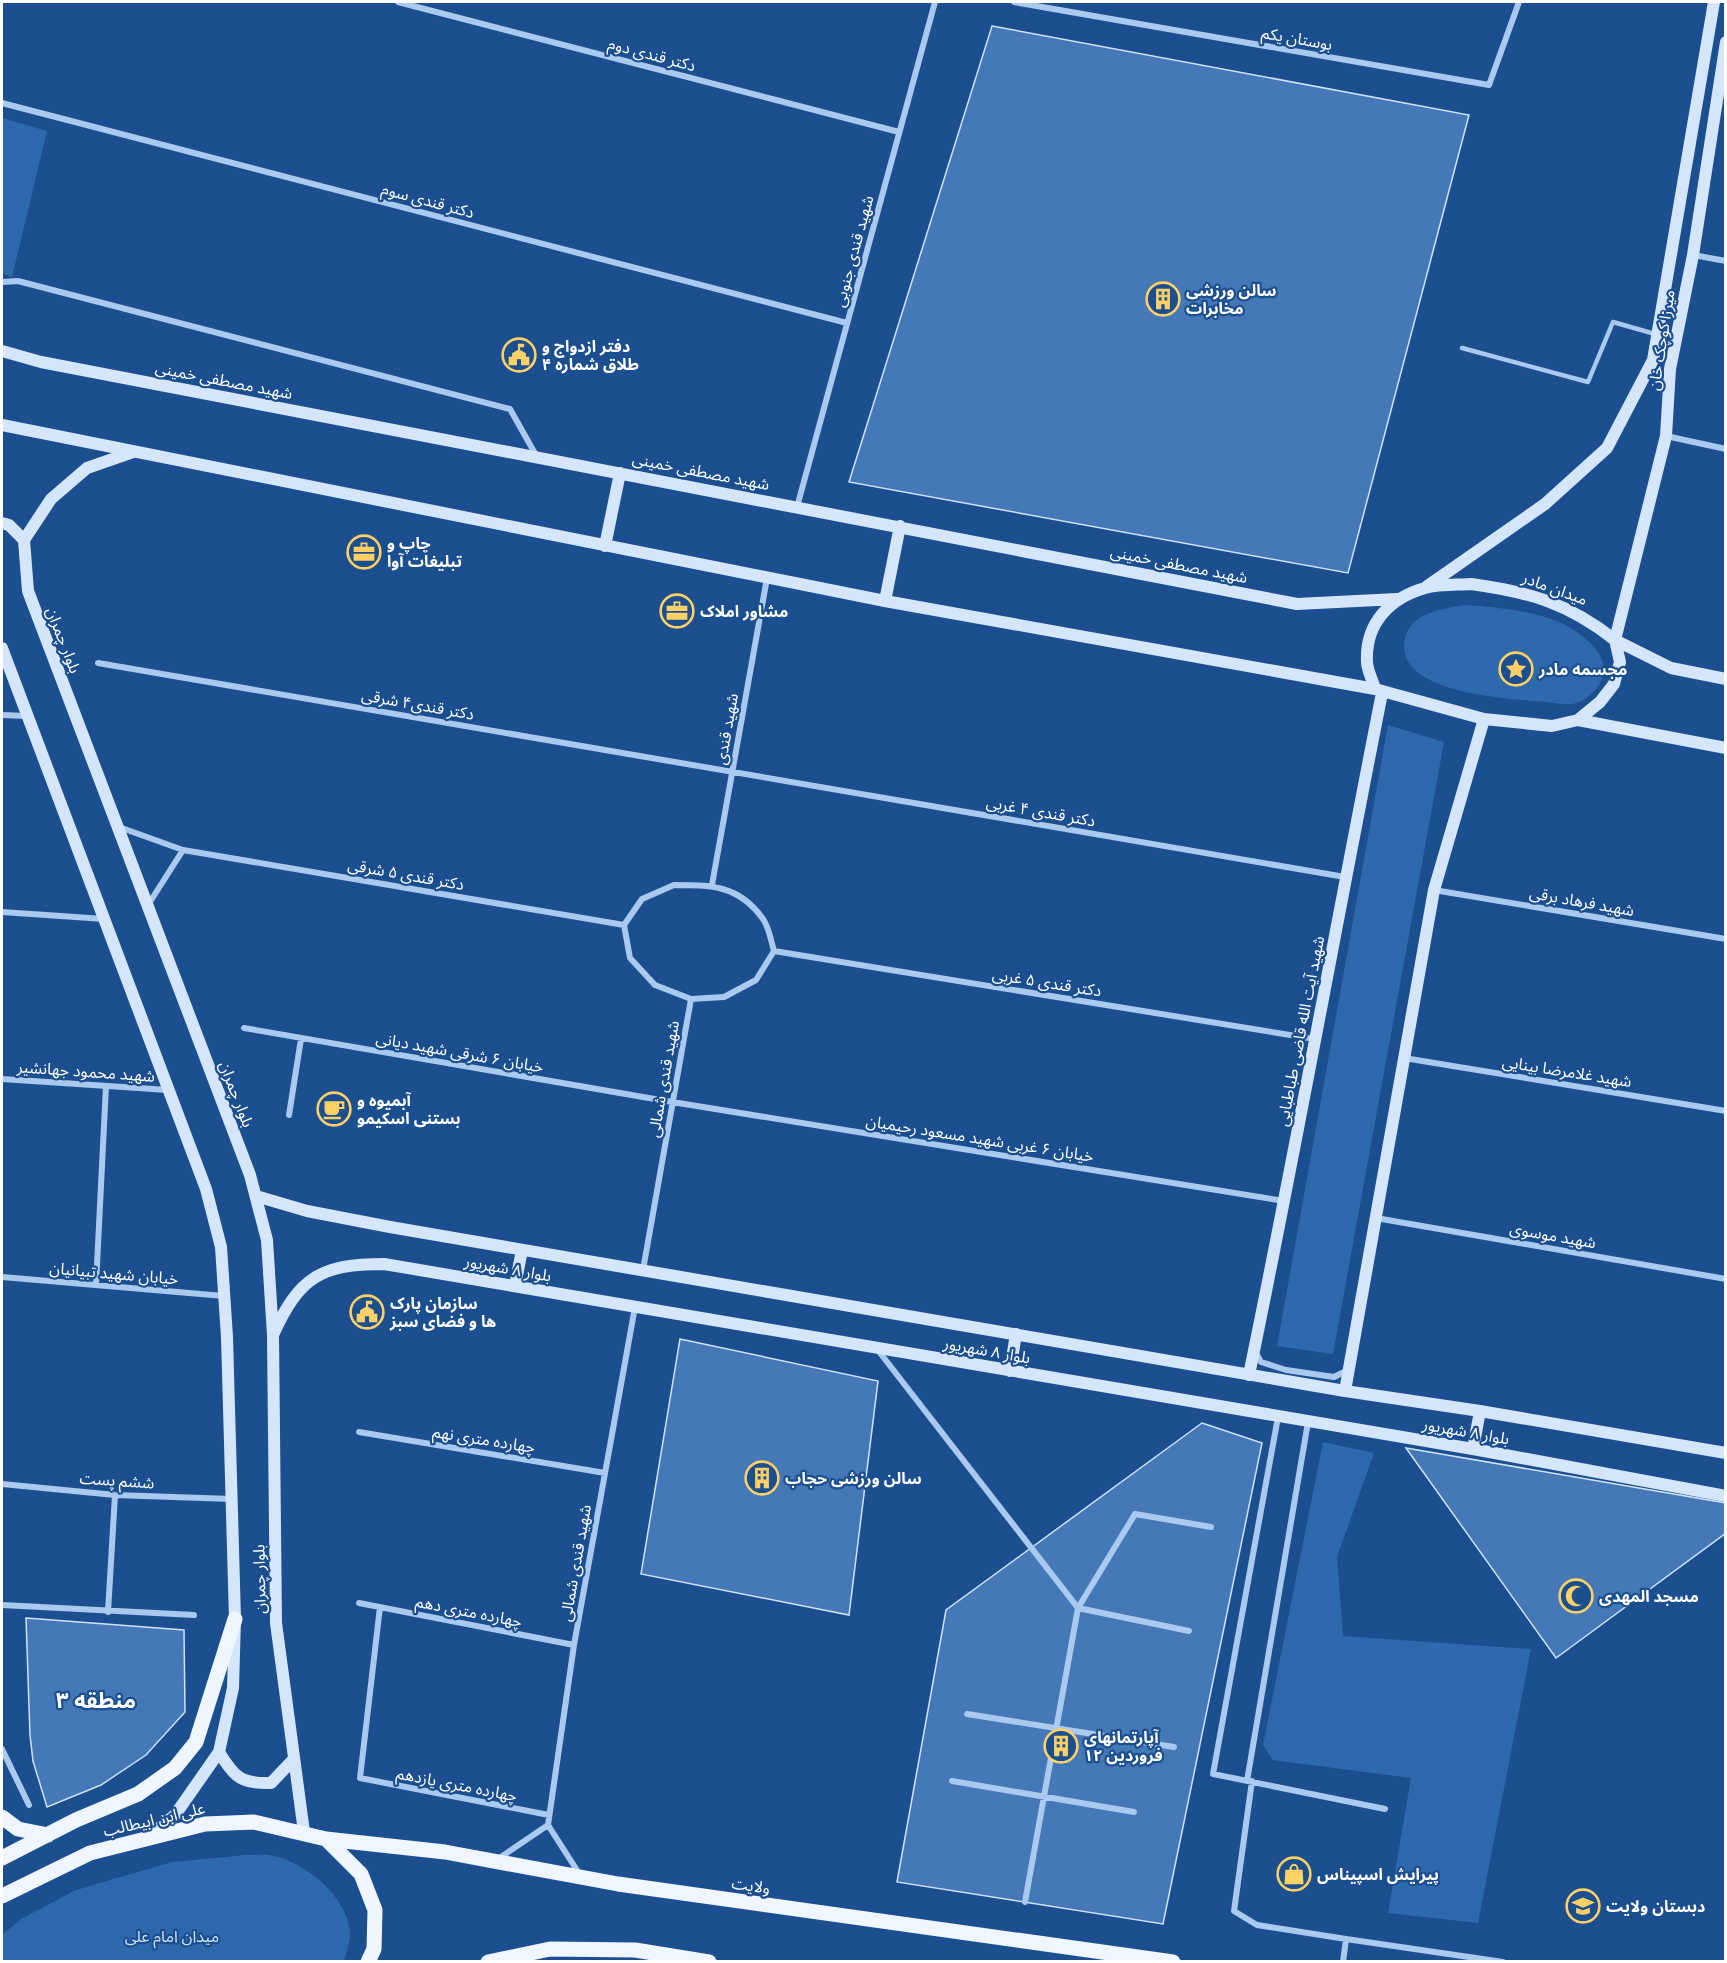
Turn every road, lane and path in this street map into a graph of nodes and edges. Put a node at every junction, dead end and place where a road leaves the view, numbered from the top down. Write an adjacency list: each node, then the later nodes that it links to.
1 (398, 2): 9 (street, دکتر قندی دوم)
2 (934, 2): 9 (street, شهید قندی جنوبی)
3 (1014, 2): 4 (street, بوستان یکم)
4 (1520, 2)
5 (1714, 2): 14 (main road, میرزا کوچک خان)
6 (1725, 42): 7 (main road, میرزا کوچک خان)
7 (1723, 73): 10 (main road, میرزا کوچک خان)
8 (2, 102): 13 (street, دکتر قندی سوم)
9 (899, 132): 13 (street, شهید قندی جنوبی)
10 (1693, 255): 11 (street); 18 (main road, میرزا کوچک خان)
11 (1725, 261)
12 (2, 282): 21 (street)
13 (847, 323): 23 (street, شهید قندی جنوبی)
14 (1658, 334): 15 (lane); 29 (main road, میرزا کوچک خان)
15 (1462, 348)
16 (2, 351): 21 (main road, شهید مصطفی خمینی)
17 (2, 425): 20 (main road)
18 (1666, 436): 19 (street); 32 (main road, میرزا کوچک خان)
19 (1725, 449)
20 (133, 452): 26 (main road); 27 (main road)
21 (537, 457): 22 (main road, شهید مصطفی خمینی)
22 (620, 472): 23 (main road, شهید مصطفی خمینی); 27 (main road)
23 (797, 507): 25 (main road, شهید مصطفی خمینی)
24 (2, 523): 26 (main road)
25 (900, 526): 30 (main road, شهید مصطفی خمینی); 31 (main road)
26 (24, 540): 43 (main road, بلوار چمران)
27 (605, 546): 28 (main road)
28 (767, 578): 31 (main road); 42 (street, شهید قندی)
29 (1426, 588): 30 (main road, میدان مادر); 32 (main road, میدان مادر)
30 (1397, 599): 36 (main road, میدان مادر)
31 (885, 602): 36 (main road)
32 (1616, 640): 35 (main road); 40 (main road)
33 (2, 648): 38 (main road, بلوار چمران)
34 (98, 663): 42 (street, دکتر قندی۴ شرقی)
35 (1725, 679)
36 (1379, 691): 39 (main road); 45 (main road, شهید آیت الله قاضی طباطبایی)
37 (2, 715): 38 (street)
38 (26, 716): 50 (main road, بلوار چمران)
39 (1484, 719): 40 (main road); 47 (main road)
40 (1578, 720): 41 (main road)
41 (1725, 748)
42 (732, 771): 45 (street, دکتر قندی ۴ غربی); 46 (street, شهید قندی)
43 (118, 826): 44 (street, دکتر قندی ۵ شرقی); 48 (main road, بلوار چمران)
44 (183, 850): 48 (street); 51 (street, دکتر قندی ۵ شرقی)
45 (1345, 877): 57 (main road, شهید آیت الله قاضی طباطبایی)
46 (712, 885): 51 (street); 53 (street)
47 (1434, 890): 52 (street, شهید فرهاد برقی); 58 (main road)
48 (148, 905): 65 (main road, بلوار چمران)
49 (2, 912): 50 (street)
50 (104, 919): 61 (main road, بلوار چمران)
51 (624, 925): 54 (street)
52 (1725, 939)
53 (774, 951): 54 (street); 57 (street, دکتر قندی ۵ غربی)
54 (692, 999): 62 (street, شهید قندی شمالی)
55 (243, 1028): 56 (street, خیابان ۶ شرقی شهید دیانی)
56 (301, 1039): 62 (street, خیابان ۶ شرقی شهید دیانی); 64 (street)
57 (1317, 1039): 66 (main road, شهید آیت الله قاضی طباطبایی)
58 (1404, 1058): 63 (street, شهید غلامرضا بینایی); 67 (main road)
59 (2, 1079): 60 (street, شهید محمود جهانشیر)
60 (106, 1086): 61 (street, شهید محمود جهانشیر); 72 (street)
61 (169, 1090): 74 (main road, بلوار چمران)
62 (672, 1102): 66 (street, خیابان ۶ غربی شهید مسعود رحیمیان); 69 (street, شهید قندی شمالی)
63 (1725, 1111)
64 (289, 1115)
65 (256, 1196): 68 (main road, بلوار ۸ شهریور); 77 (main road, بلوار چمران)
66 (1284, 1201): 79 (main road, شهید آیت الله قاضی طباطبایی)
67 (1375, 1218): 71 (street, شهید موسوی); 80 (main road)
68 (522, 1250): 69 (main road, بلوار ۸ شهریور); 73 (main road)
69 (643, 1270): 76 (main road, بلوار ۸ شهریور)
70 (2, 1277): 72 (street, خیابان شهید تبیانیان)
71 (1725, 1279)
72 (96, 1285): 74 (street, خیابان شهید تبیانیان)
73 (515, 1286): 75 (main road, بلوار ۸ شهریور); 77 (main road, بلوار ۸ شهریور)
74 (224, 1296): 94 (main road, بلوار چمران)
75 (636, 1307): 78 (main road, بلوار ۸ شهریور); 90 (street, شهید قندی شمالی)
76 (1016, 1334): 81 (main road); 82 (main road, بلوار ۸ شهریور)
77 (273, 1335): 110 (main road, بلوار چمران)
78 (876, 1348): 81 (main road, بلوار ۸ شهریور); 99 (street)
79 (1254, 1350): 80 (street); 82 (main road, شهید آیت الله قاضی طباطبایی)
80 (1348, 1369): 83 (main road)
81 (1010, 1371): 85 (main road, بلوار ۸ شهریور)
82 (1249, 1374): 83 (main road, بلوار ۸ شهریور)
83 (1345, 1391): 84 (main road, بلوار ۸ شهریور)
84 (1480, 1411): 88 (main road); 89 (main road, بلوار ۸ شهریور)
85 (1278, 1417): 86 (main road, بلوار ۸ شهریور); 112 (street)
86 (1308, 1422): 88 (main road, بلوار ۸ شهریور); 112 (street)
87 (359, 1432): 90 (street, چهارده متری نهم)
88 (1473, 1449): 93 (main road, بلوار ۸ شهریور)
89 (1725, 1453)
90 (605, 1473): 104 (street, شهید قندی شمالی)
91 (2, 1484): 92 (street, ششم پست)
92 (115, 1495): 94 (street, ششم پست); 100 (street)
93 (1725, 1496)
94 (232, 1499): 102 (main road, بلوار چمران)
95 (1211, 1527): 99 (street)
96 (359, 1603): 98 (street, چهارده متری دهم)
97 (2, 1605): 100 (street)
98 (380, 1607): 104 (street, چهارده متری دهم); 117 (street, چهارده متری یازدهم)
99 (1078, 1608): 103 (street); 106 (street)
100 (108, 1612): 101 (street)
101 (194, 1616)
102 (235, 1619): 109 (main road, بلوار چمران); 121 (main road)
103 (1189, 1631)
104 (574, 1645): 117 (street, شهید قندی شمالی)
105 (967, 1714): 106 (street)
106 (1056, 1729): 107 (street); 113 (street)
107 (1174, 1747)
108 (2, 1749): 114 (street)
109 (219, 1752): 110 (main road); 122 (main road, بلوار چمران)
110 (293, 1760): 120 (main road, بلوار چمران)
111 (952, 1781): 113 (street)
112 (1249, 1781): 115 (street); 129 (street)
113 (1044, 1796): 116 (street); 128 (street)
114 (29, 1805)
115 (1385, 1809)
116 (1134, 1812)
117 (549, 1815): 119 (street, شهید قندی شمالی)
118 (2, 1817): 121 (main road)
119 (548, 1825): 125 (street); 126 (street)
120 (304, 1832): 122 (main road, علی ابن ابیطالب); 123 (main road, علی ابن ابیطالب)
121 (48, 1835): 124 (main road)
122 (148, 1837): 127 (main road, علی ابن ابیطالب)
123 (326, 1839): 125 (main road, ولایت); 130 (main road, علی ابن ابیطالب)
124 (2, 1858)
125 (494, 1861): 126 (main road, ولایت)
126 (582, 1878): 133 (main road, ولایت)
127 (2, 1896)
128 (1025, 1902)
129 (1346, 1939): 134 (street); 135 (street)
130 (368, 1962)
131 (488, 1962): 132 (main road)
132 (709, 1962)
133 (1173, 1962)
134 (1343, 1962)
135 (1503, 1962)

